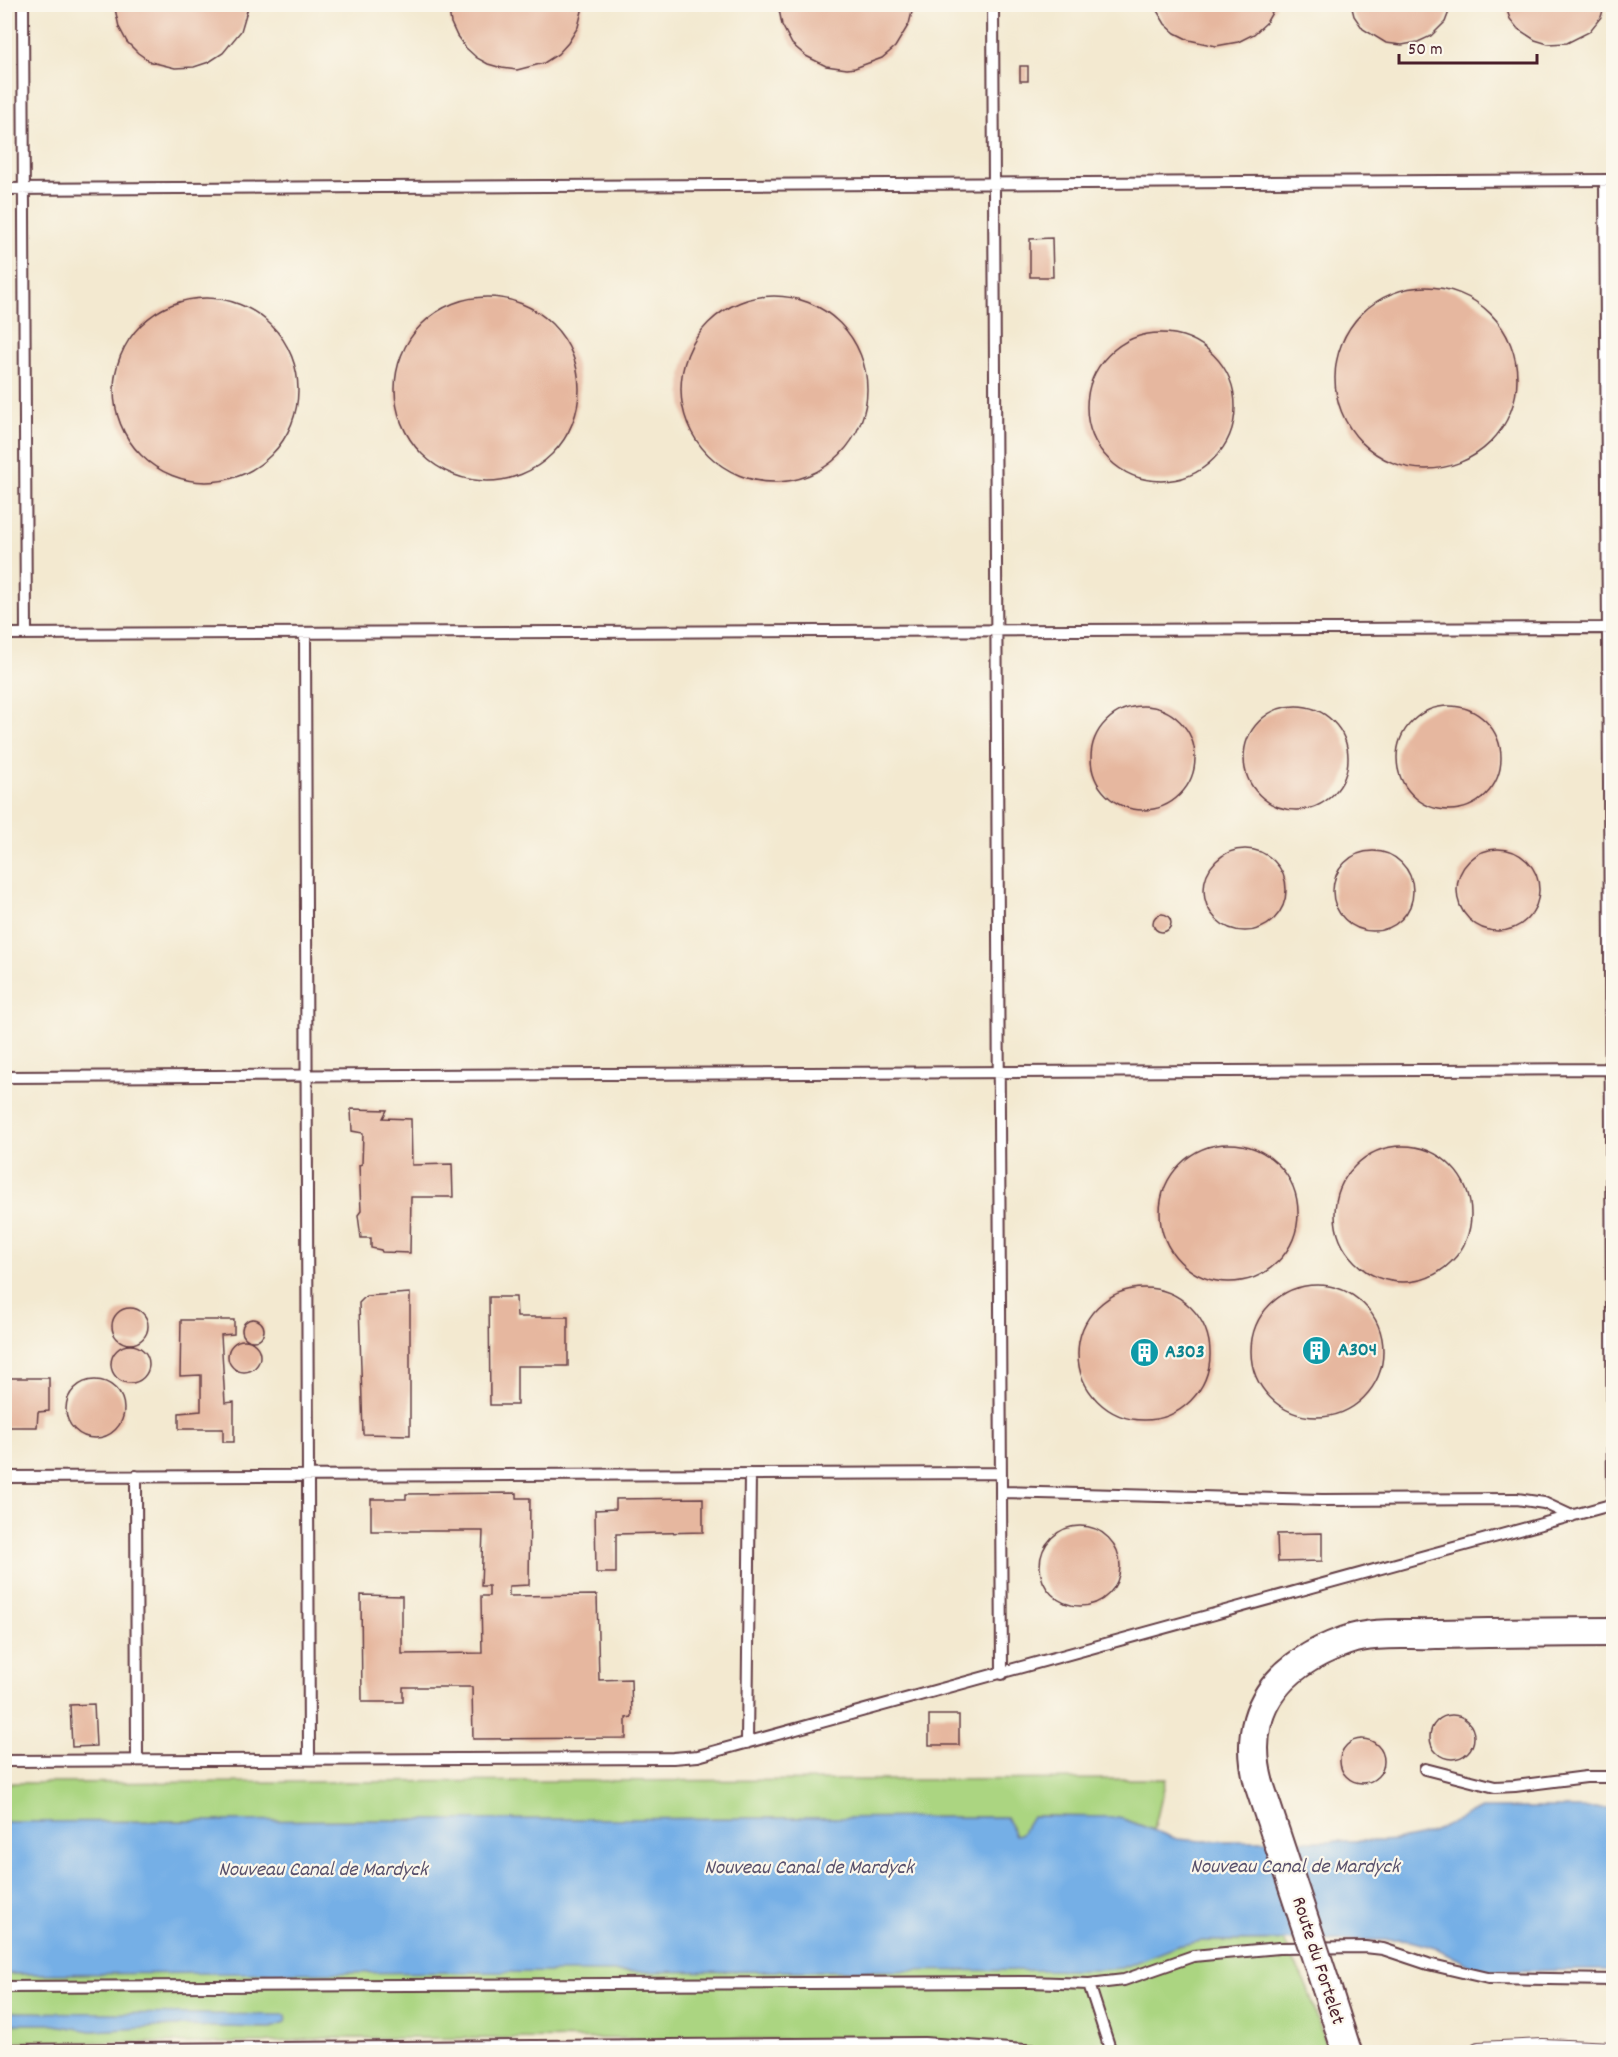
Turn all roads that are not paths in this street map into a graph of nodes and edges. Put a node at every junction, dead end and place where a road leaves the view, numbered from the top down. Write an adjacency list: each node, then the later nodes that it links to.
1 (22, 4): 6 (lane)
2 (993, 4): 4 (lane)
3 (1609, 180): 4 (lane); 7 (lane)
4 (994, 183): 6 (lane); 8 (lane)
5 (4, 189): 6 (lane)
6 (24, 189): 11 (lane)
7 (1611, 628): 8 (lane); 12 (lane)
8 (997, 630): 9 (lane); 13 (lane)
9 (305, 633): 11 (lane); 14 (lane)
10 (4, 634): 11 (lane)
11 (26, 634)
12 (1612, 1069): 13 (lane); 22 (lane)
13 (998, 1072): 14 (lane); 16 (lane)
14 (307, 1076): 15 (lane); 19 (lane)
15 (4, 1077)
16 (1001, 1473): 17 (lane); 21 (lane)
17 (750, 1474): 19 (lane); 28 (lane)
18 (136, 1476): 19 (lane); 20 (lane); 30 (lane)
19 (308, 1476): 29 (lane)
20 (4, 1477)
21 (1001, 1491): 23 (lane); 27 (lane)
22 (1613, 1504): 23 (lane)
23 (1572, 1516): 27 (lane)
24 (1614, 1632): 25 (main road, Route du Fortelet)
25 (1322, 1651): 26 (main road, Route du Fortelet); 40 (main road, Route du Fortelet, bridge)
26 (1614, 1651)
27 (1002, 1674): 28 (lane)
28 (747, 1743): 29 (lane)
29 (309, 1759): 30 (lane)
30 (136, 1760): 31 (lane)
31 (4, 1761)
32 (1425, 1768): 33 (lane)
33 (1614, 1777)
34 (1614, 1980): 35 (lane)
35 (1089, 1984): 36 (lane); 39 (lane)
36 (4, 1987)
37 (4, 2050): 38 (lane)
38 (1054, 2052)
39 (1111, 2052)
40 (1347, 2052)
41 (1479, 2052): 42 (street)
42 (1614, 2052)

